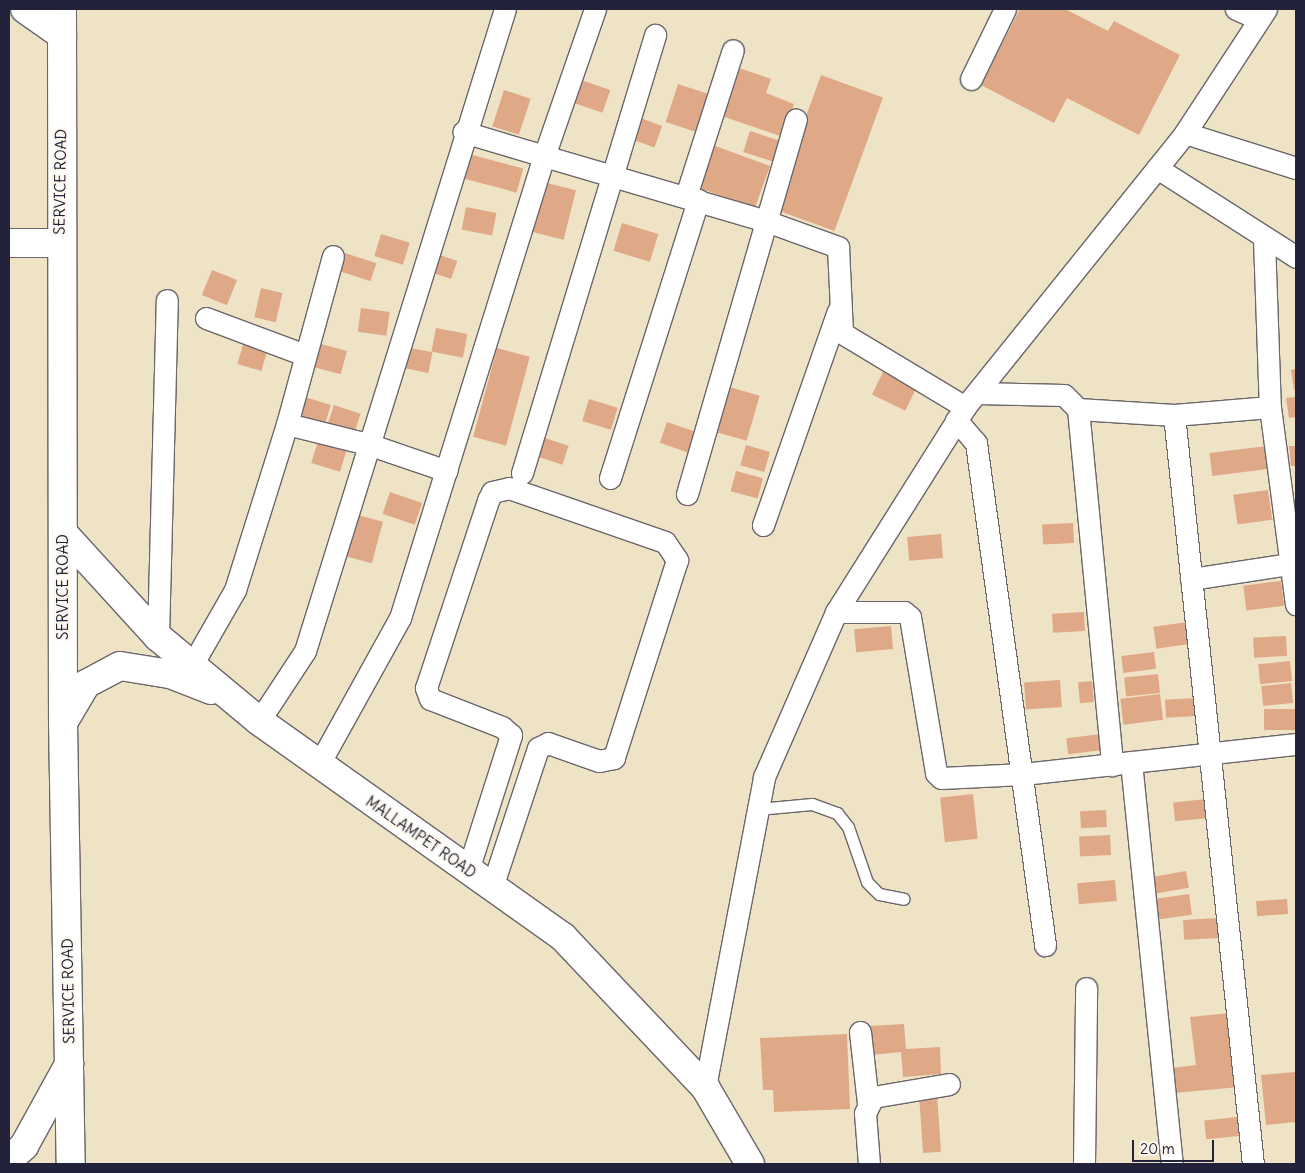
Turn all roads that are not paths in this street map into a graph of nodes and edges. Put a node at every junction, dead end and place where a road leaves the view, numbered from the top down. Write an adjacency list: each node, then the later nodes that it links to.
1 (25, 9): 7 (main road)
2 (505, 9): 12 (street)
3 (595, 9): 14 (street)
4 (1006, 9): 10 (street)
5 (1236, 9): 6 (street)
6 (1262, 14): 13 (street)
7 (62, 22): 22 (main road, SERVICE ROAD)
8 (655, 34): 17 (street)
9 (733, 50): 18 (street)
10 (971, 79)
11 (796, 120): 19 (street)
12 (464, 132): 14 (street); 34 (street)
13 (1185, 133): 15 (street); 16 (street)
14 (544, 156): 17 (street); 35 (street)
15 (1157, 168): 20 (street); 29 (street)
16 (1296, 168)
17 (612, 173): 18 (street); 36 (street)
18 (692, 198): 19 (street); 37 (street)
19 (766, 221): 26 (street); 38 (street)
20 (1264, 239): 24 (street); 30 (street)
21 (9, 243): 22 (main road)
22 (59, 243): 40 (main road, SERVICE ROAD)
23 (333, 256): 28 (street)
24 (1296, 257)
25 (167, 300): 45 (street)
26 (841, 303): 29 (street); 39 (street)
27 (206, 318): 28 (street)
28 (304, 355): 33 (street)
29 (966, 407): 31 (street); 44 (street); 54 (street)
30 (1270, 407): 32 (street); 41 (street)
31 (1078, 409): 32 (street); 53 (street)
32 (1174, 415): 42 (street)
33 (287, 424): 34 (street); 46 (street)
34 (368, 444): 35 (street); 48 (street)
35 (447, 471): 52 (street)
36 (522, 473)
37 (610, 478)
38 (687, 494)
39 (763, 525)
40 (64, 534): 45 (main road, MALLAMPET ROAD); 49 (main road, SERVICE ROAD)
41 (1294, 564): 42 (street); 43 (street)
42 (1191, 579): 51 (street)
43 (1296, 604)
44 (836, 612): 54 (street); 55 (street)
45 (158, 637): 46 (main road, MALLAMPET ROAD)
46 (192, 665): 47 (main road, MALLAMPET ROAD)
47 (229, 696): 48 (main road, MALLAMPET ROAD); 49 (main road)
48 (259, 721): 52 (main road, MALLAMPET ROAD)
49 (63, 723): 62 (main road, SERVICE ROAD)
50 (1296, 744): 51 (street)
51 (1209, 754): 53 (street); 72 (street)
52 (319, 764): 56 (main road, MALLAMPET ROAD)
53 (1122, 764): 54 (street); 71 (street)
54 (1023, 774): 59 (street)
55 (758, 809): 58 (lane); 64 (street)
56 (468, 870): 57 (main road, MALLAMPET ROAD); 57 (street)
57 (492, 887): 64 (main road, MALLAMPET ROAD)
58 (904, 899)
59 (1045, 945)
60 (1086, 988): 70 (street)
61 (860, 1032): 65 (street)
62 (69, 1064): 66 (main road); 67 (main road, SERVICE ROAD)
63 (949, 1084): 65 (street)
64 (704, 1087): 68 (main road, MALLAMPET ROAD)
65 (868, 1103): 69 (street)
66 (9, 1160)
67 (71, 1164)
68 (750, 1164)
69 (869, 1164)
70 (1084, 1164)
71 (1172, 1164)
72 (1252, 1164)

